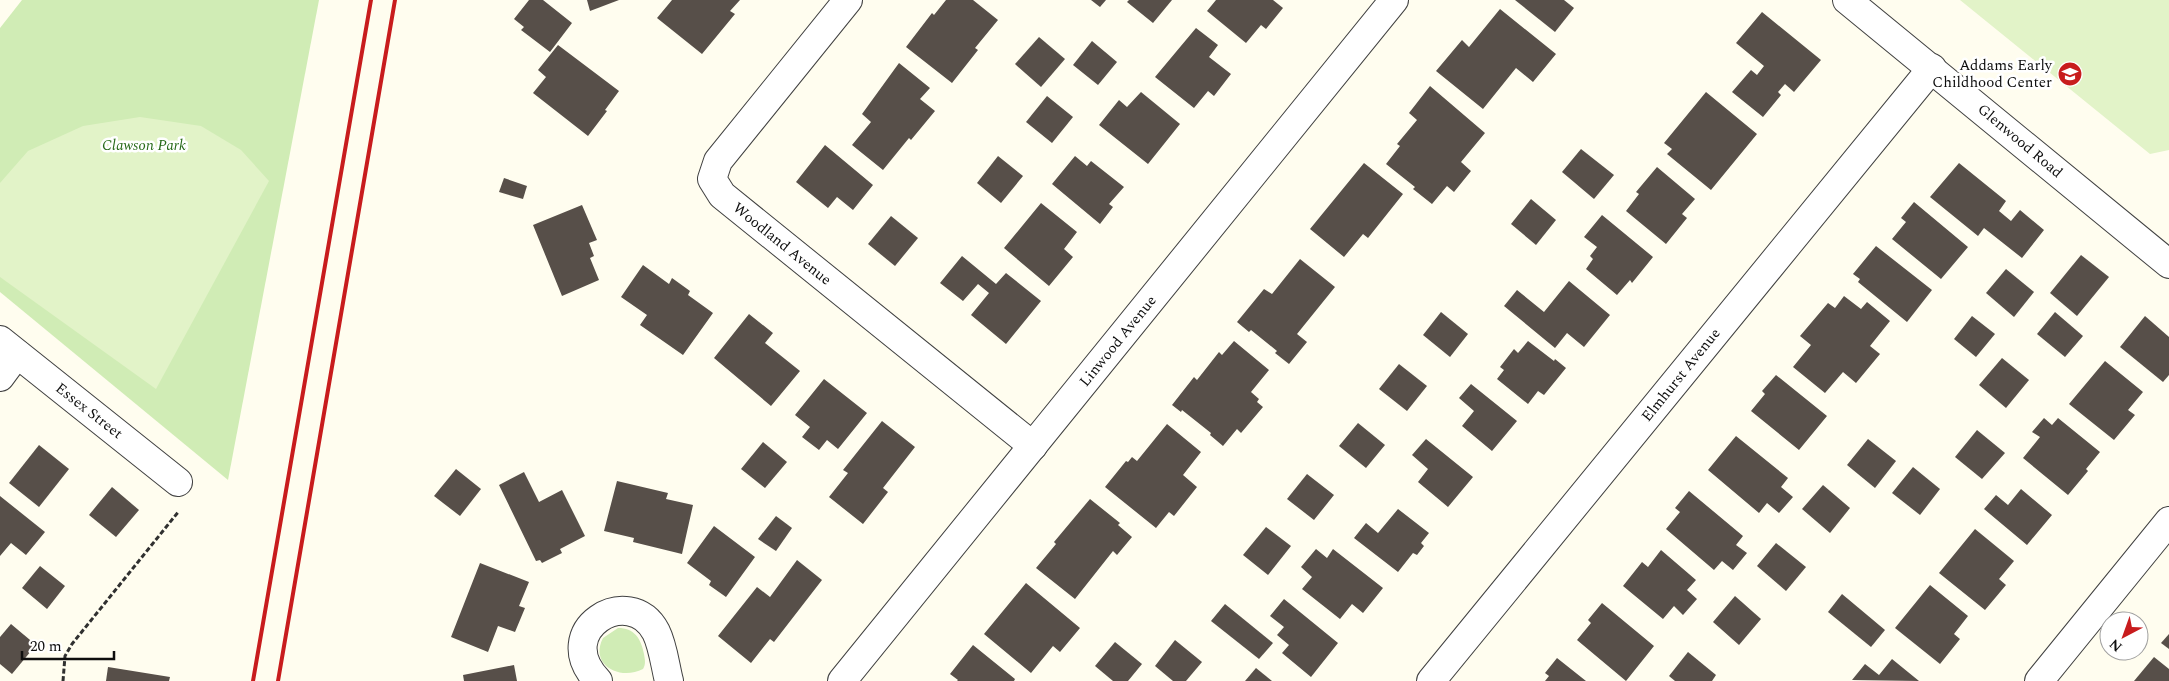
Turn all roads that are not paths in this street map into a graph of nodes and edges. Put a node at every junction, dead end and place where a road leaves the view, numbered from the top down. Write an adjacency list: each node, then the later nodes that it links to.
1 (848, 0): 8 (street, Woodland Avenue)
2 (1394, 0): 8 (street, Linwood Avenue)
3 (1847, 0): 4 (street, Glenwood Road)
4 (1932, 68): 5 (street, Glenwood Road); 14 (street, Elmhurst Avenue)
5 (2169, 264)
6 (9, 347): 7 (street); 9 (street, Essex Street)
7 (0, 377)
8 (1033, 446): 13 (street, Linwood Avenue)
9 (178, 482)
10 (2169, 521): 15 (street)
11 (598, 681): 12 (street)
12 (669, 681)
13 (842, 681)
14 (1431, 681)
15 (2039, 681)

